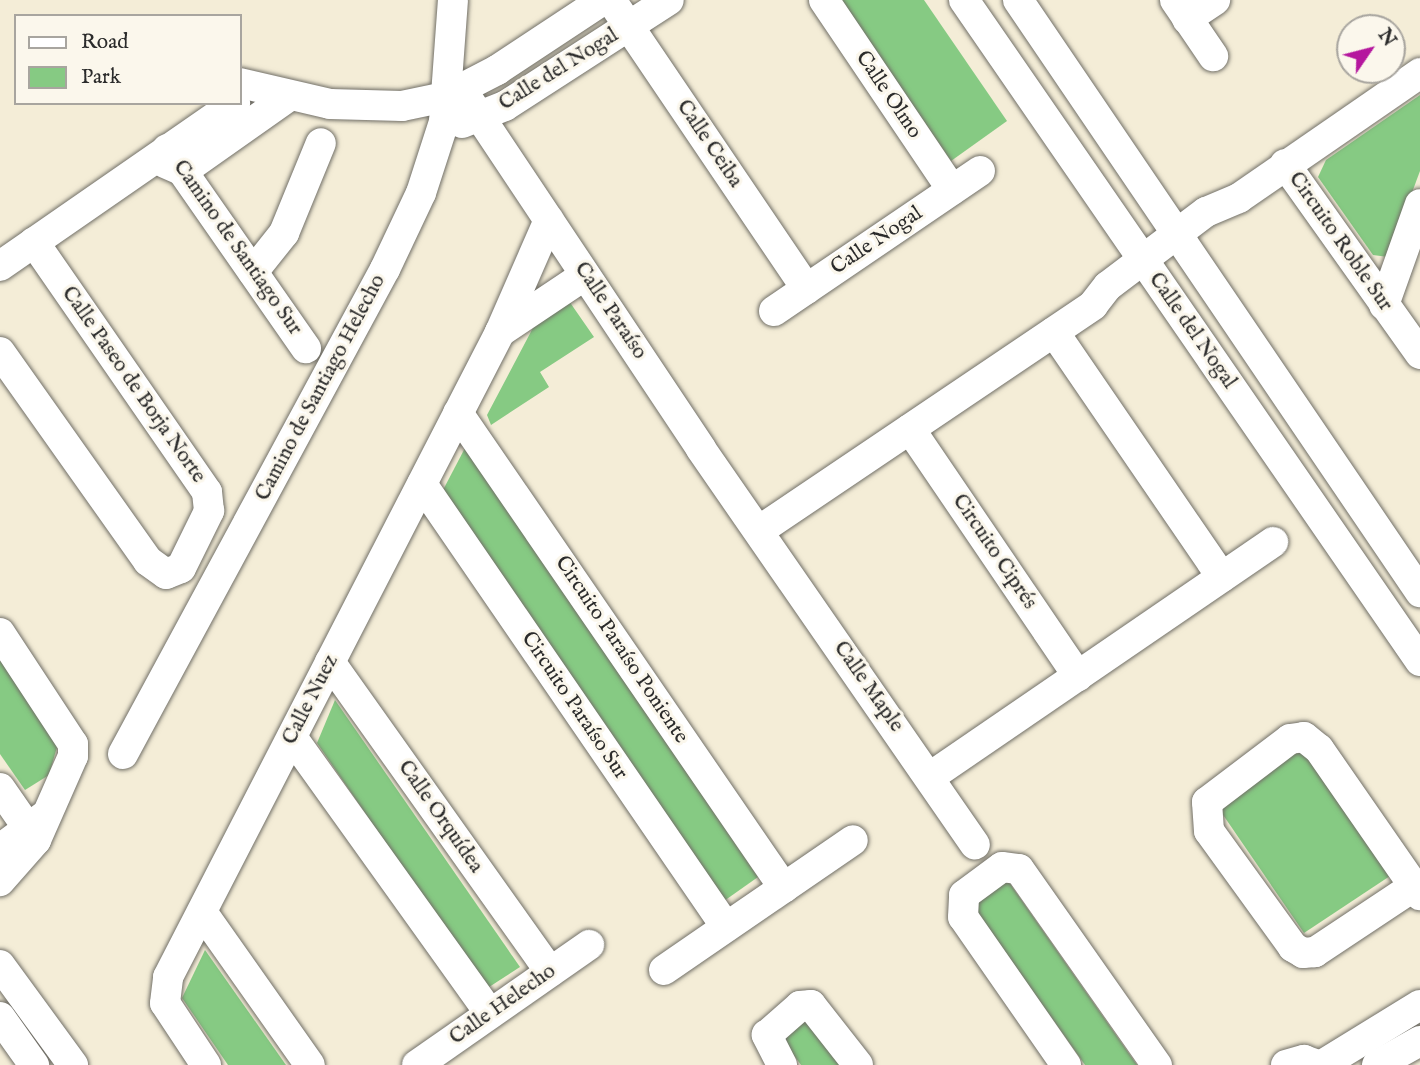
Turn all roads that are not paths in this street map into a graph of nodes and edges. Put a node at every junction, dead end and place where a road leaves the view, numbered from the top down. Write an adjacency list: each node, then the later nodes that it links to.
1 (453, 0): 15 (street, Camino de Santiago Helecho)
2 (603, 0): 15 (street, Calle del Nogal)
3 (611, 0): 10 (street, Calle Ceiba)
4 (668, 0): 10 (street, Calle del Nogal)
5 (824, 0): 22 (street, Calle Olmo)
6 (964, 0): 28 (street, Calle del Nogal)
7 (1018, 0): 25 (street, Calle del Nogal)
8 (1214, 0): 9 (street)
9 (1181, 9): 11 (street)
10 (629, 26): 17 (street, Calle del Nogal); 31 (street, Calle Ceiba)
11 (1213, 56)
12 (1420, 73): 20 (street)
13 (242, 94): 14 (street)
14 (288, 97): 15 (street); 19 (street)
15 (451, 103): 17 (street, Calle Paraíso); 51 (street, Camino de Santiago Helecho)
16 (229, 105): 19 (street)
17 (481, 118): 24 (street, Calle Paraíso)
18 (321, 143): 29 (street)
19 (168, 159): 26 (street); 29 (street, Camino de Santiago Sur)
20 (1285, 164): 25 (street); 32 (street, Circuito Roble Sur)
21 (980, 172): 22 (street, Calle Nogal)
22 (952, 190): 31 (street, Calle Nogal)
23 (1420, 204): 32 (street)
24 (548, 220): 30 (street, Calle Paraíso); 34 (street, Calle Nuez)
25 (1183, 240): 28 (street); 45 (street, Calle del Nogal)
26 (34, 242): 27 (street); 37 (street, Calle Paseo de Borja Norte)
27 (0, 266)
28 (1148, 266): 35 (street); 47 (street, Calle del Nogal)
29 (253, 272): 36 (street, Camino de Santiago Sur)
30 (585, 275): 34 (street, Calle Nuez); 42 (street, Calle Paraíso)
31 (807, 289): 33 (street, Calle Nogal)
32 (1384, 305): 38 (street, Circuito Roble Sur)
33 (774, 311)
34 (500, 332): 39 (street, Calle Nuez)
35 (1054, 332): 40 (street); 44 (street)
36 (306, 348)
37 (0, 352)
38 (1420, 354)
39 (458, 413): 41 (street, Calle Nuez); 59 (street, Circuito Paraíso Poniente)
40 (910, 429): 42 (street); 49 (street, Circuito Ciprés)
41 (422, 484): 48 (street, Calle Nuez); 62 (street, Circuito Paraíso Sur)
42 (760, 530): 52 (street, Calle Maple)
43 (1273, 542): 44 (street)
44 (1222, 577): 49 (street)
45 (1420, 592)
46 (0, 633): 54 (street)
47 (1420, 661)
48 (330, 662): 50 (street, Calle Nuez); 66 (street, Calle Orquídea)
49 (1078, 676): 52 (street)
50 (292, 737): 61 (street, Calle Nuez); 68 (street)
51 (124, 754)
52 (929, 777): 56 (street, Calle Maple)
53 (0, 789): 54 (street)
54 (32, 834): 57 (street); 58 (street)
55 (853, 840): 59 (street)
56 (975, 844)
57 (0, 849)
58 (0, 881)
59 (784, 887): 62 (street)
60 (1417, 891): 60 (street)
61 (202, 912): 73 (street, Calle Nuez); 74 (street)
62 (726, 927): 65 (street)
63 (589, 945): 66 (street, Calle Helecho)
64 (0, 966): 72 (street)
65 (664, 970)
66 (550, 972): 68 (street, Calle Helecho)
67 (1420, 1005): 81 (street)
68 (490, 1014): 75 (street, Calle Helecho)
69 (0, 1017): 71 (street)
70 (1420, 1041): 82 (street)
71 (34, 1065)
72 (73, 1065)
73 (206, 1065)
74 (310, 1065)
75 (417, 1065)
76 (782, 1065): 77 (street)
77 (858, 1065)
78 (1066, 1065): 79 (street)
79 (1157, 1065)
80 (1286, 1065): 81 (street)
81 (1320, 1065)
82 (1377, 1065)

